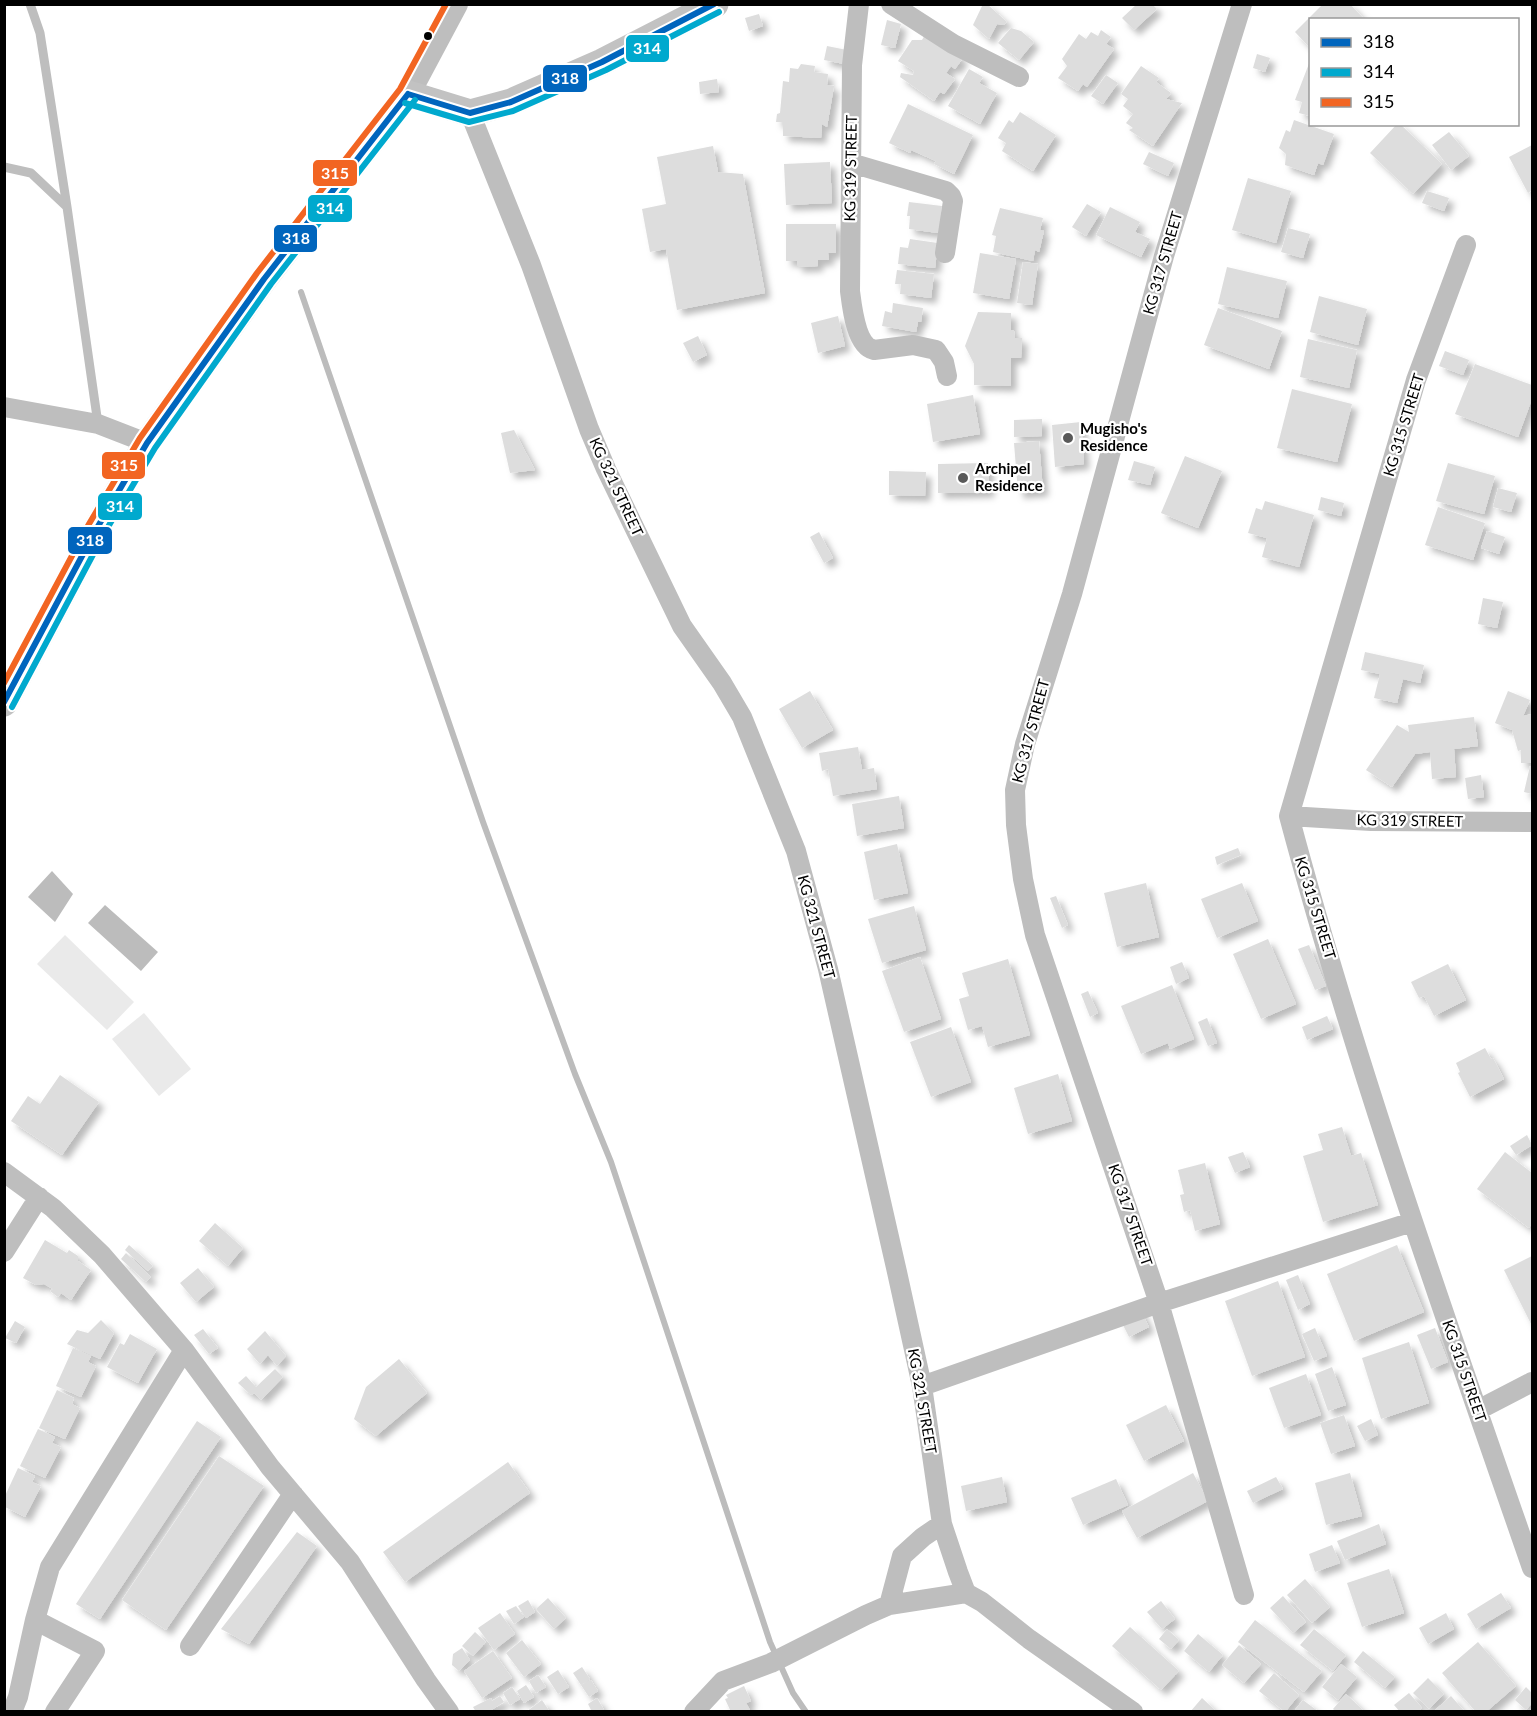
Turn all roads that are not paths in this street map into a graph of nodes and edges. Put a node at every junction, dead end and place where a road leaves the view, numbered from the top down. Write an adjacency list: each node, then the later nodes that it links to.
1 (30, 4): 12 (lane)
2 (456, 4): 8 (street)
3 (715, 4): 9 (main road)
4 (859, 4): 10 (street, KG 319 STREET)
5 (891, 4): 7 (street)
6 (1242, 4): 26 (street, KG 317 STREET)
7 (1019, 77)
8 (408, 94): 9 (main road); 18 (main road)
9 (470, 112): 29 (street, KG 321 STREET)
10 (851, 162): 14 (street); 15 (street, KG 319 STREET)
11 (4, 167): 12 (lane)
12 (67, 207): 17 (lane)
13 (1466, 245): 20 (street, KG 315 STREET)
14 (945, 254)
15 (947, 376)
16 (4, 407): 17 (street)
17 (98, 424): 18 (street)
18 (147, 443): 19 (main road)
19 (4, 703)
20 (1288, 816): 21 (street, KG 319 STREET); 24 (street, KG 315 STREET)
21 (1533, 822)
22 (4, 1172): 23 (street)
23 (39, 1197): 25 (street); 27 (street)
24 (1412, 1222): 26 (street); 30 (street, KG 315 STREET)
25 (4, 1252)
26 (1159, 1303): 29 (street); 35 (street, KG 317 STREET)
27 (184, 1350): 31 (street); 37 (street)
28 (1533, 1382): 30 (street)
29 (922, 1386): 32 (street, KG 321 STREET)
30 (1478, 1410): 33 (street, KG 315 STREET)
31 (292, 1494): 38 (street); 41 (street)
32 (942, 1524): 34 (street, KG 321 STREET); 36 (street)
33 (1533, 1568)
34 (966, 1593): 36 (street); 43 (street)
35 (1244, 1595)
36 (889, 1605): 42 (street)
37 (35, 1620): 39 (street); 40 (street)
38 (190, 1646)
39 (12, 1712)
40 (55, 1712)
41 (449, 1712)
42 (694, 1712)
43 (1133, 1712)

